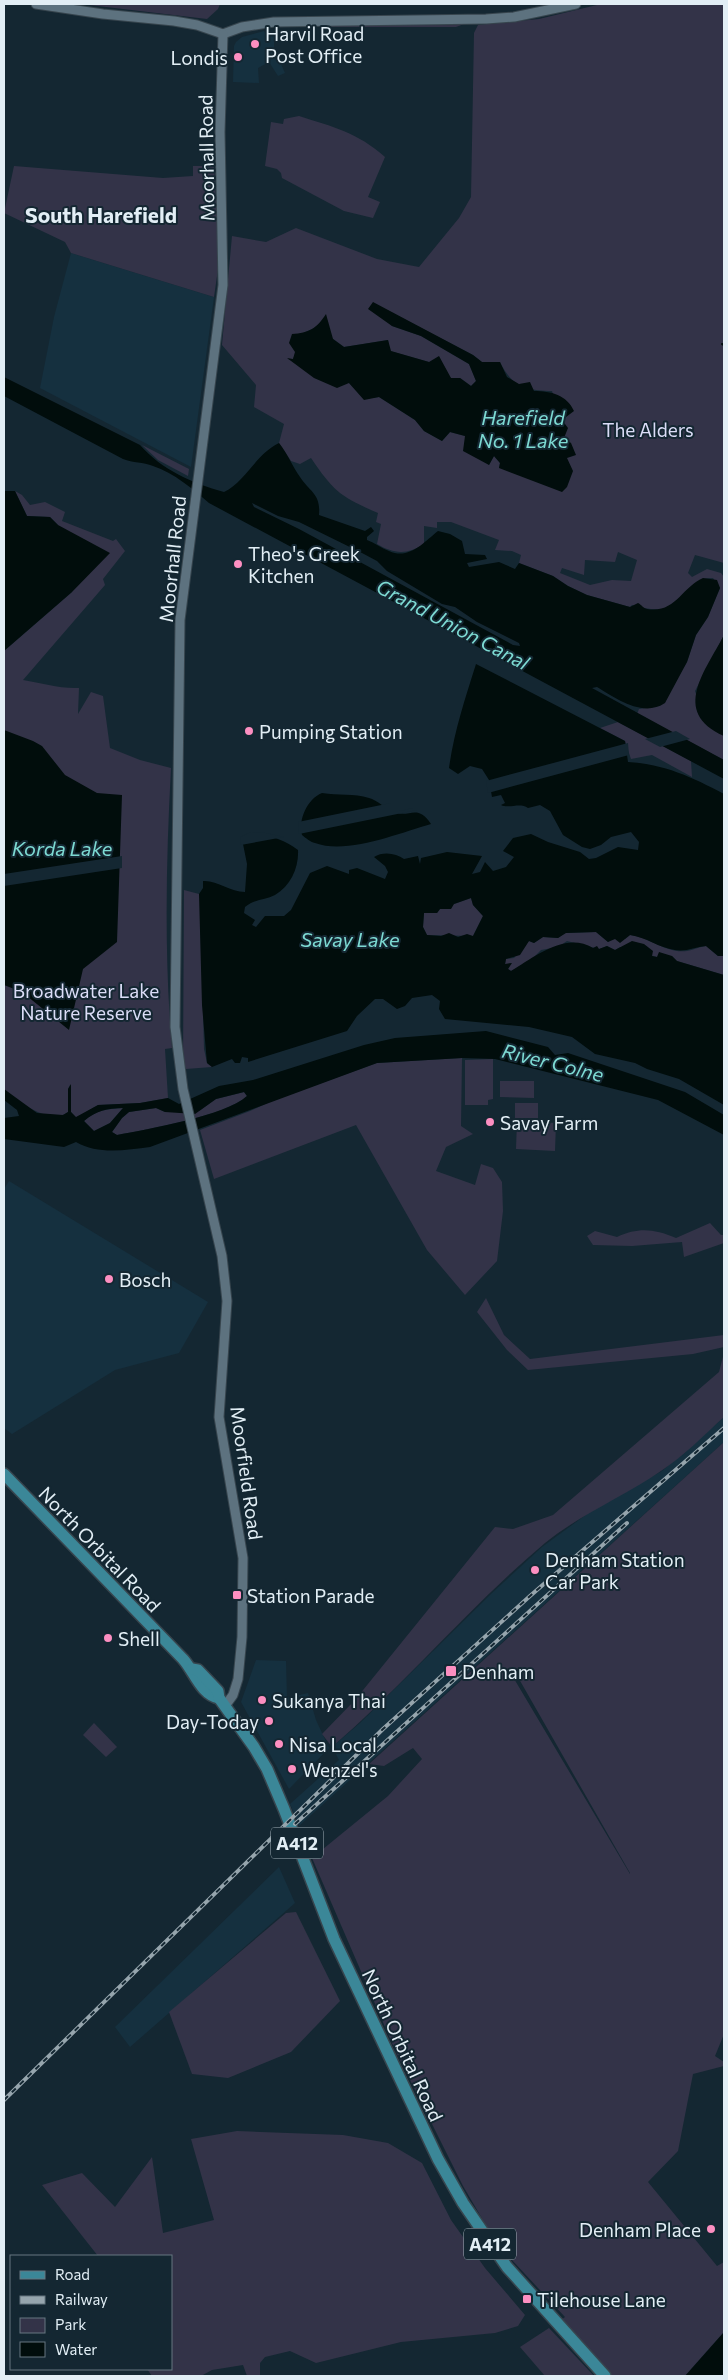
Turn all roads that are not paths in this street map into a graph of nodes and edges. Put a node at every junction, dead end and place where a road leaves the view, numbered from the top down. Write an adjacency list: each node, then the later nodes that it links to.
1 (36, 4): 3 (street)
2 (576, 4): 3 (street)
3 (223, 34): 4 (street, Moorhall Road)
4 (199, 1153): 6 (street, Moorfield Road)
5 (4, 1474): 6 (main road, North Orbital Road / A412)
6 (222, 1702): 7 (main road, North Orbital Road / A412)
7 (605, 2376)

